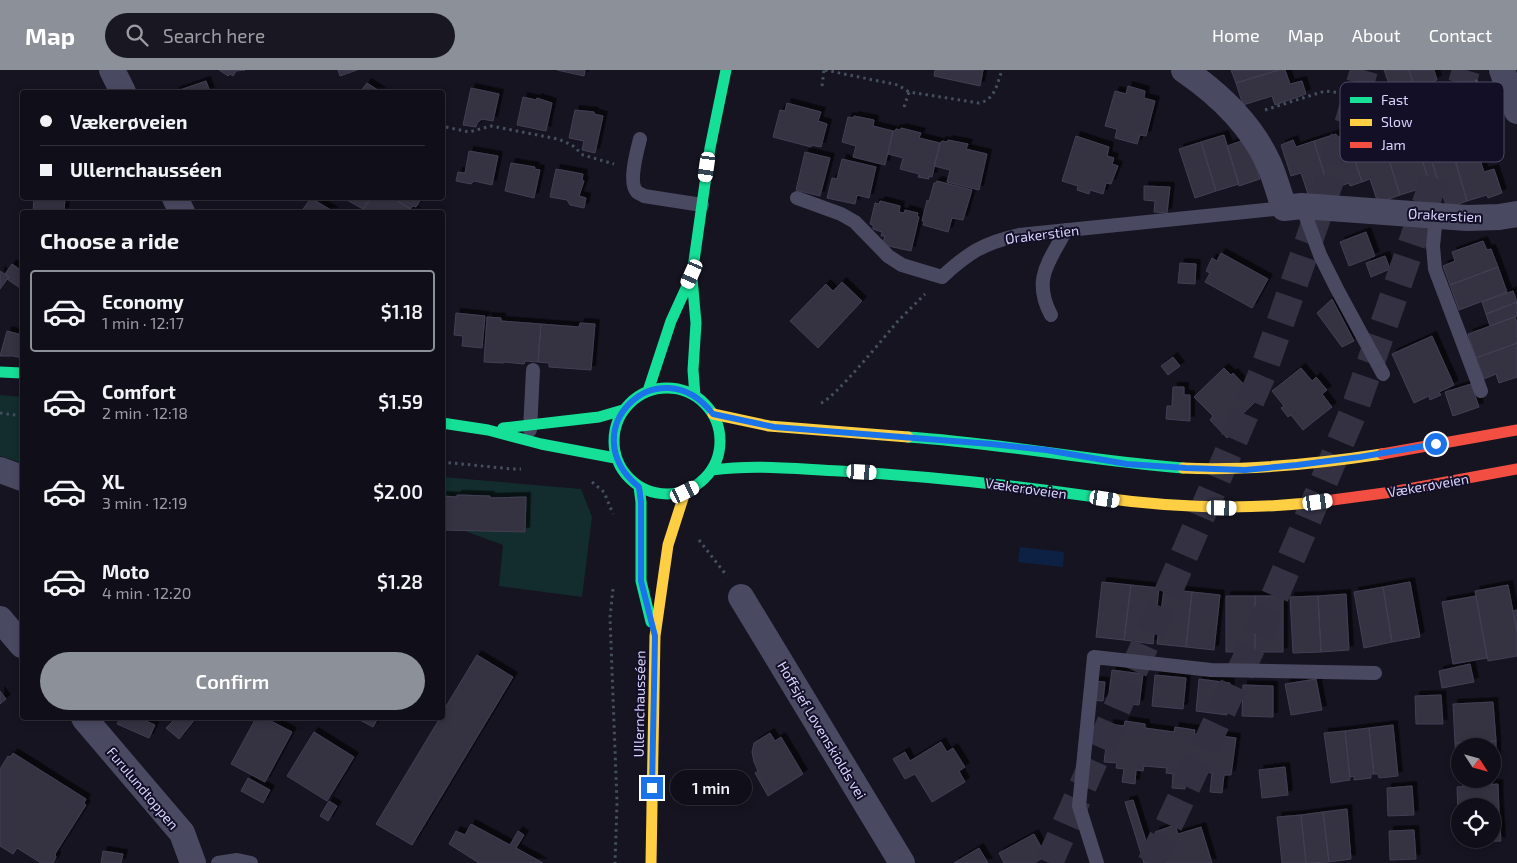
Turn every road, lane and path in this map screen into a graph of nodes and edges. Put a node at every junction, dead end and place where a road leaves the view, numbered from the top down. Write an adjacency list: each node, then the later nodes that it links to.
1 (112, 70): 9 (street)
2 (726, 70): 19 (main road)
3 (824, 70): 8 (path); 10 (path)
4 (1002, 70): 10 (path)
5 (1184, 70): 14 (street)
6 (1502, 70): 7 (path); 12 (street)
7 (1473, 82)
8 (822, 86)
9 (122, 90)
10 (909, 92): 13 (path)
11 (1340, 93): 14 (path)
12 (1516, 106)
13 (904, 107)
14 (1238, 115): 20 (street)
15 (446, 127): 17 (path)
16 (640, 139): 17 (lane)
17 (634, 169): 19 (lane)
18 (797, 198): 25 (lane)
19 (702, 205): 24 (main road)
20 (1293, 207): 22 (street, Ørakerstien); 23 (lane, Ørakerstien); 30 (lane)
21 (1517, 214): 22 (street, Ørakerstien)
22 (1436, 216): 32 (lane)
23 (1066, 230): 25 (lane, Ørakerstien); 26 (lane)
24 (692, 274): 31 (main road); 33 (main road)
25 (942, 277): 34 (path)
26 (1051, 315)
27 (533, 370): 40 (lane)
28 (0, 372): 29 (main road)
29 (20, 373)
30 (1383, 374)
31 (648, 391): 33 (main road); 35 (main road)
32 (1481, 391)
33 (695, 396): 37 (main road)
34 (817, 404)
35 (623, 410): 40 (main road); 44 (main road)
36 (0, 413): 38 (path)
37 (713, 414): 42 (main road); 49 (main road)
38 (20, 416)
39 (445, 423): 41 (main road)
40 (531, 424): 41 (main road); 43 (lane)
41 (488, 430): 43 (main road)
42 (1517, 430)
43 (528, 440): 44 (main road)
44 (616, 458): 52 (main road)
45 (445, 462): 46 (path)
46 (528, 468)
47 (1517, 469): 49 (main road, Vækerøveien)
48 (0, 470): 50 (street)
49 (712, 470): 53 (main road)
50 (20, 477)
51 (591, 481): 54 (path)
52 (639, 487): 53 (main road); 59 (main road, Ullernchausséen)
53 (685, 492): 59 (main road, Ullernchausséen)
54 (614, 516)
55 (694, 533): 57 (path)
56 (614, 581): 66 (path)
57 (741, 597): 68 (street, Hoffsjef Løvenskiolds vei)
58 (0, 619): 60 (street)
59 (655, 636): 67 (main road, Ullernchausséen)
60 (20, 644)
61 (1375, 673): 69 (lane)
62 (86, 720): 64 (street, Furulundtoppen)
63 (245, 862): 65 (lane)
64 (193, 863)
65 (218, 863)
66 (615, 863)
67 (650, 863)
68 (902, 863)
69 (1097, 863)

